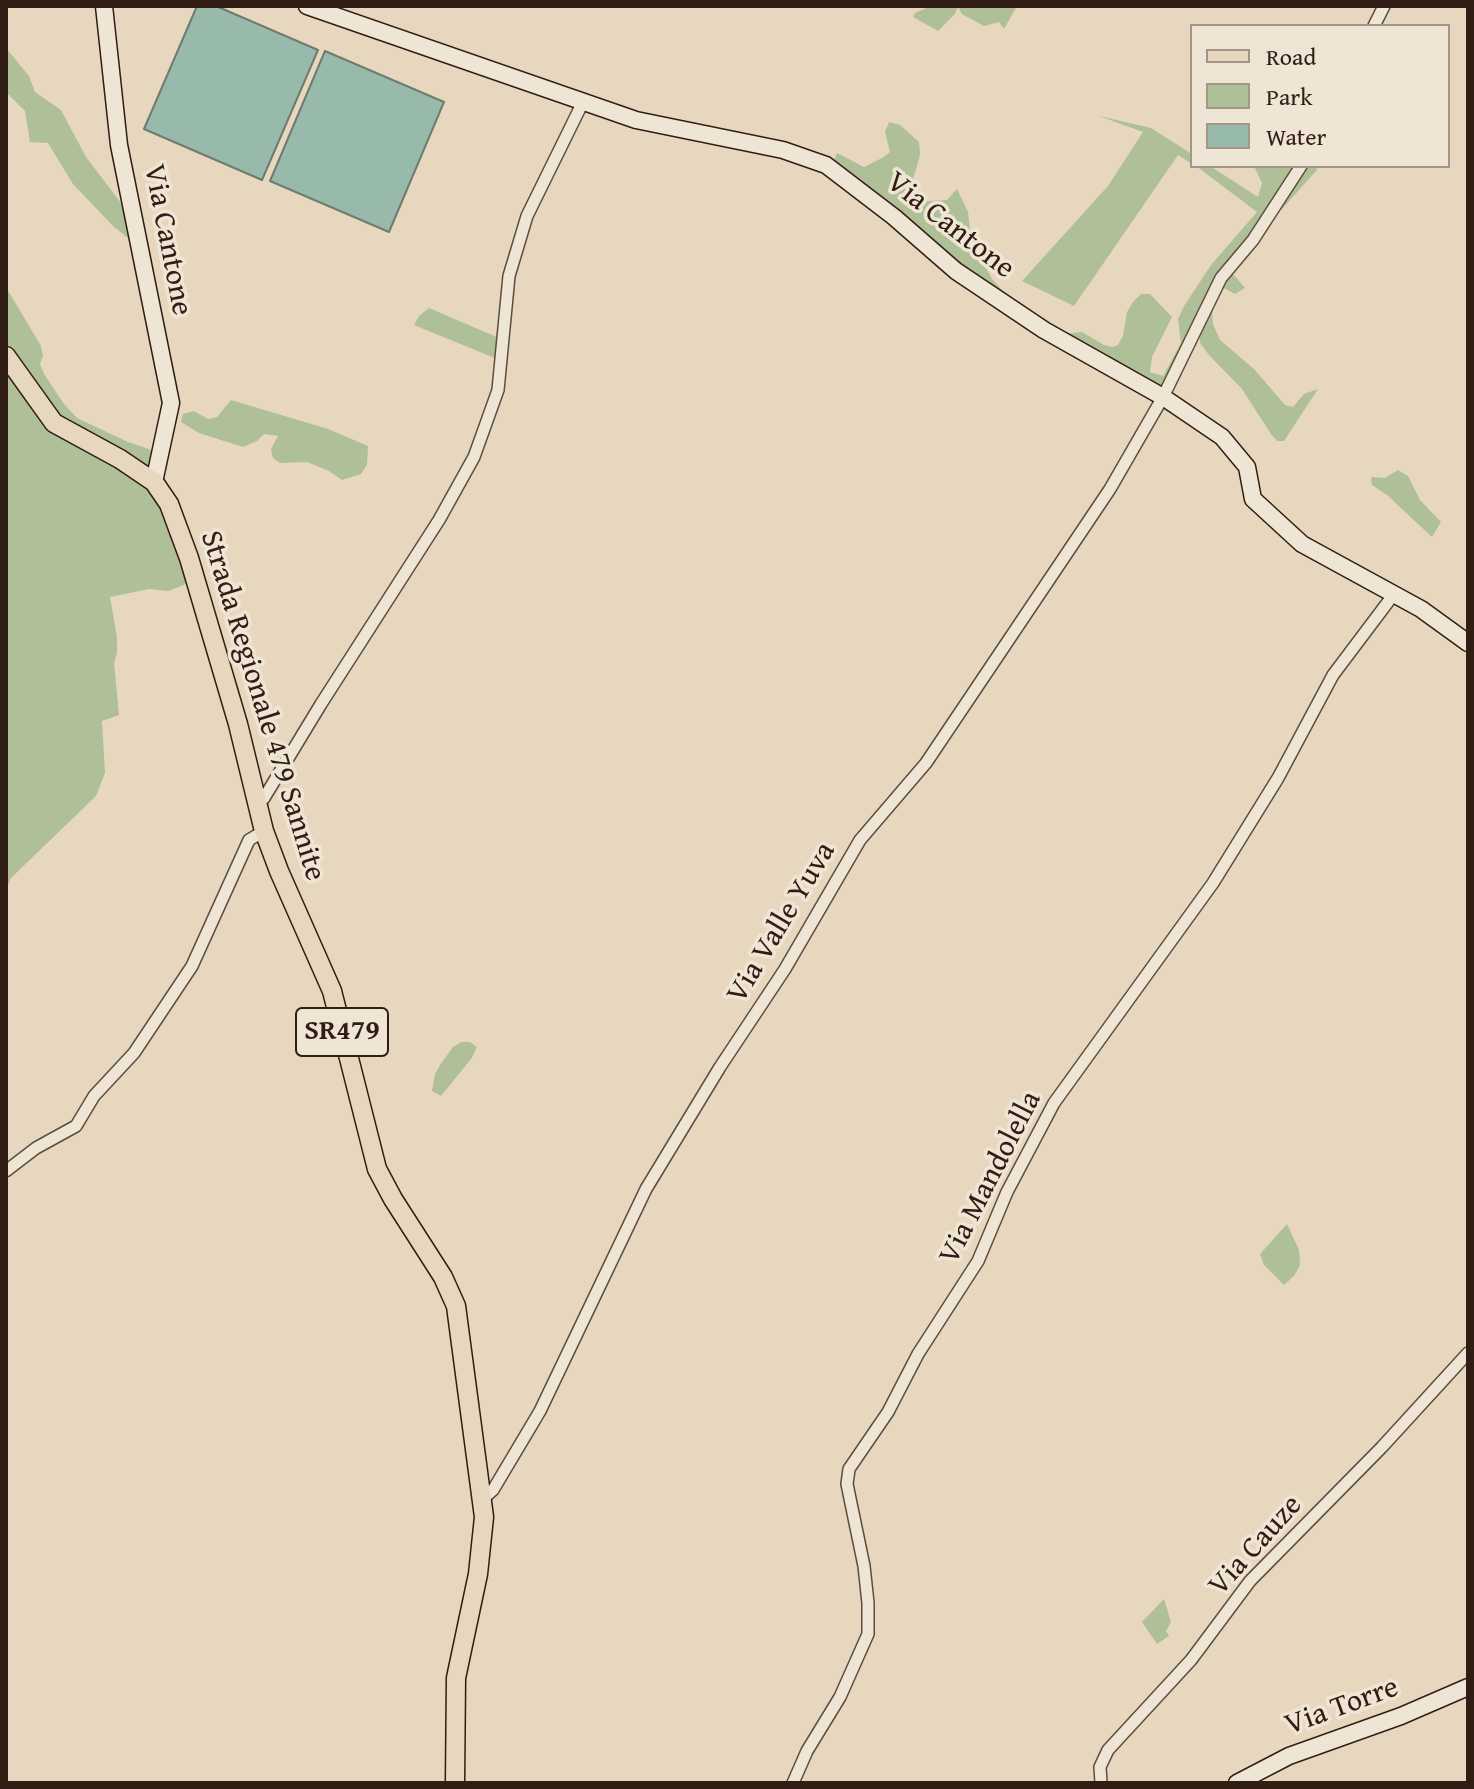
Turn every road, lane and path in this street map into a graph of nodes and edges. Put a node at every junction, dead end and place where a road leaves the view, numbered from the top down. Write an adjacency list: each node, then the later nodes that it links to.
1 (104, 6): 9 (main road, Via Cantone)
2 (307, 6): 5 (main road, Via Cantone)
3 (1384, 6): 4 (street)
4 (1375, 24)
5 (583, 102): 8 (main road, Via Cantone); 12 (street)
6 (1300, 168): 8 (street, Via Valle Yuva)
7 (6, 356): 9 (main road, Strada Regionale 479 Sannite / SR479)
8 (1163, 397): 10 (main road, Via Cantone); 16 (street, Via Valle Yuva)
9 (154, 482): 12 (main road, Strada Regionale 479 Sannite / SR479)
10 (1394, 594): 11 (main road, Via Cantone); 19 (street, Via Mandolella)
11 (1468, 643)
12 (257, 803): 13 (main road, Strada Regionale 479 Sannite / SR479)
13 (264, 831): 14 (street); 16 (main road, Strada Regionale 479 Sannite / SR479)
14 (6, 1171)
15 (1468, 1353): 20 (street, Via Cauze)
16 (484, 1498): 18 (main road, Strada Regionale 479 Sannite / SR479)
17 (1468, 1687): 21 (main road, Via Torre)
18 (455, 1783)
19 (793, 1783)
20 (1101, 1783)
21 (1237, 1783)

